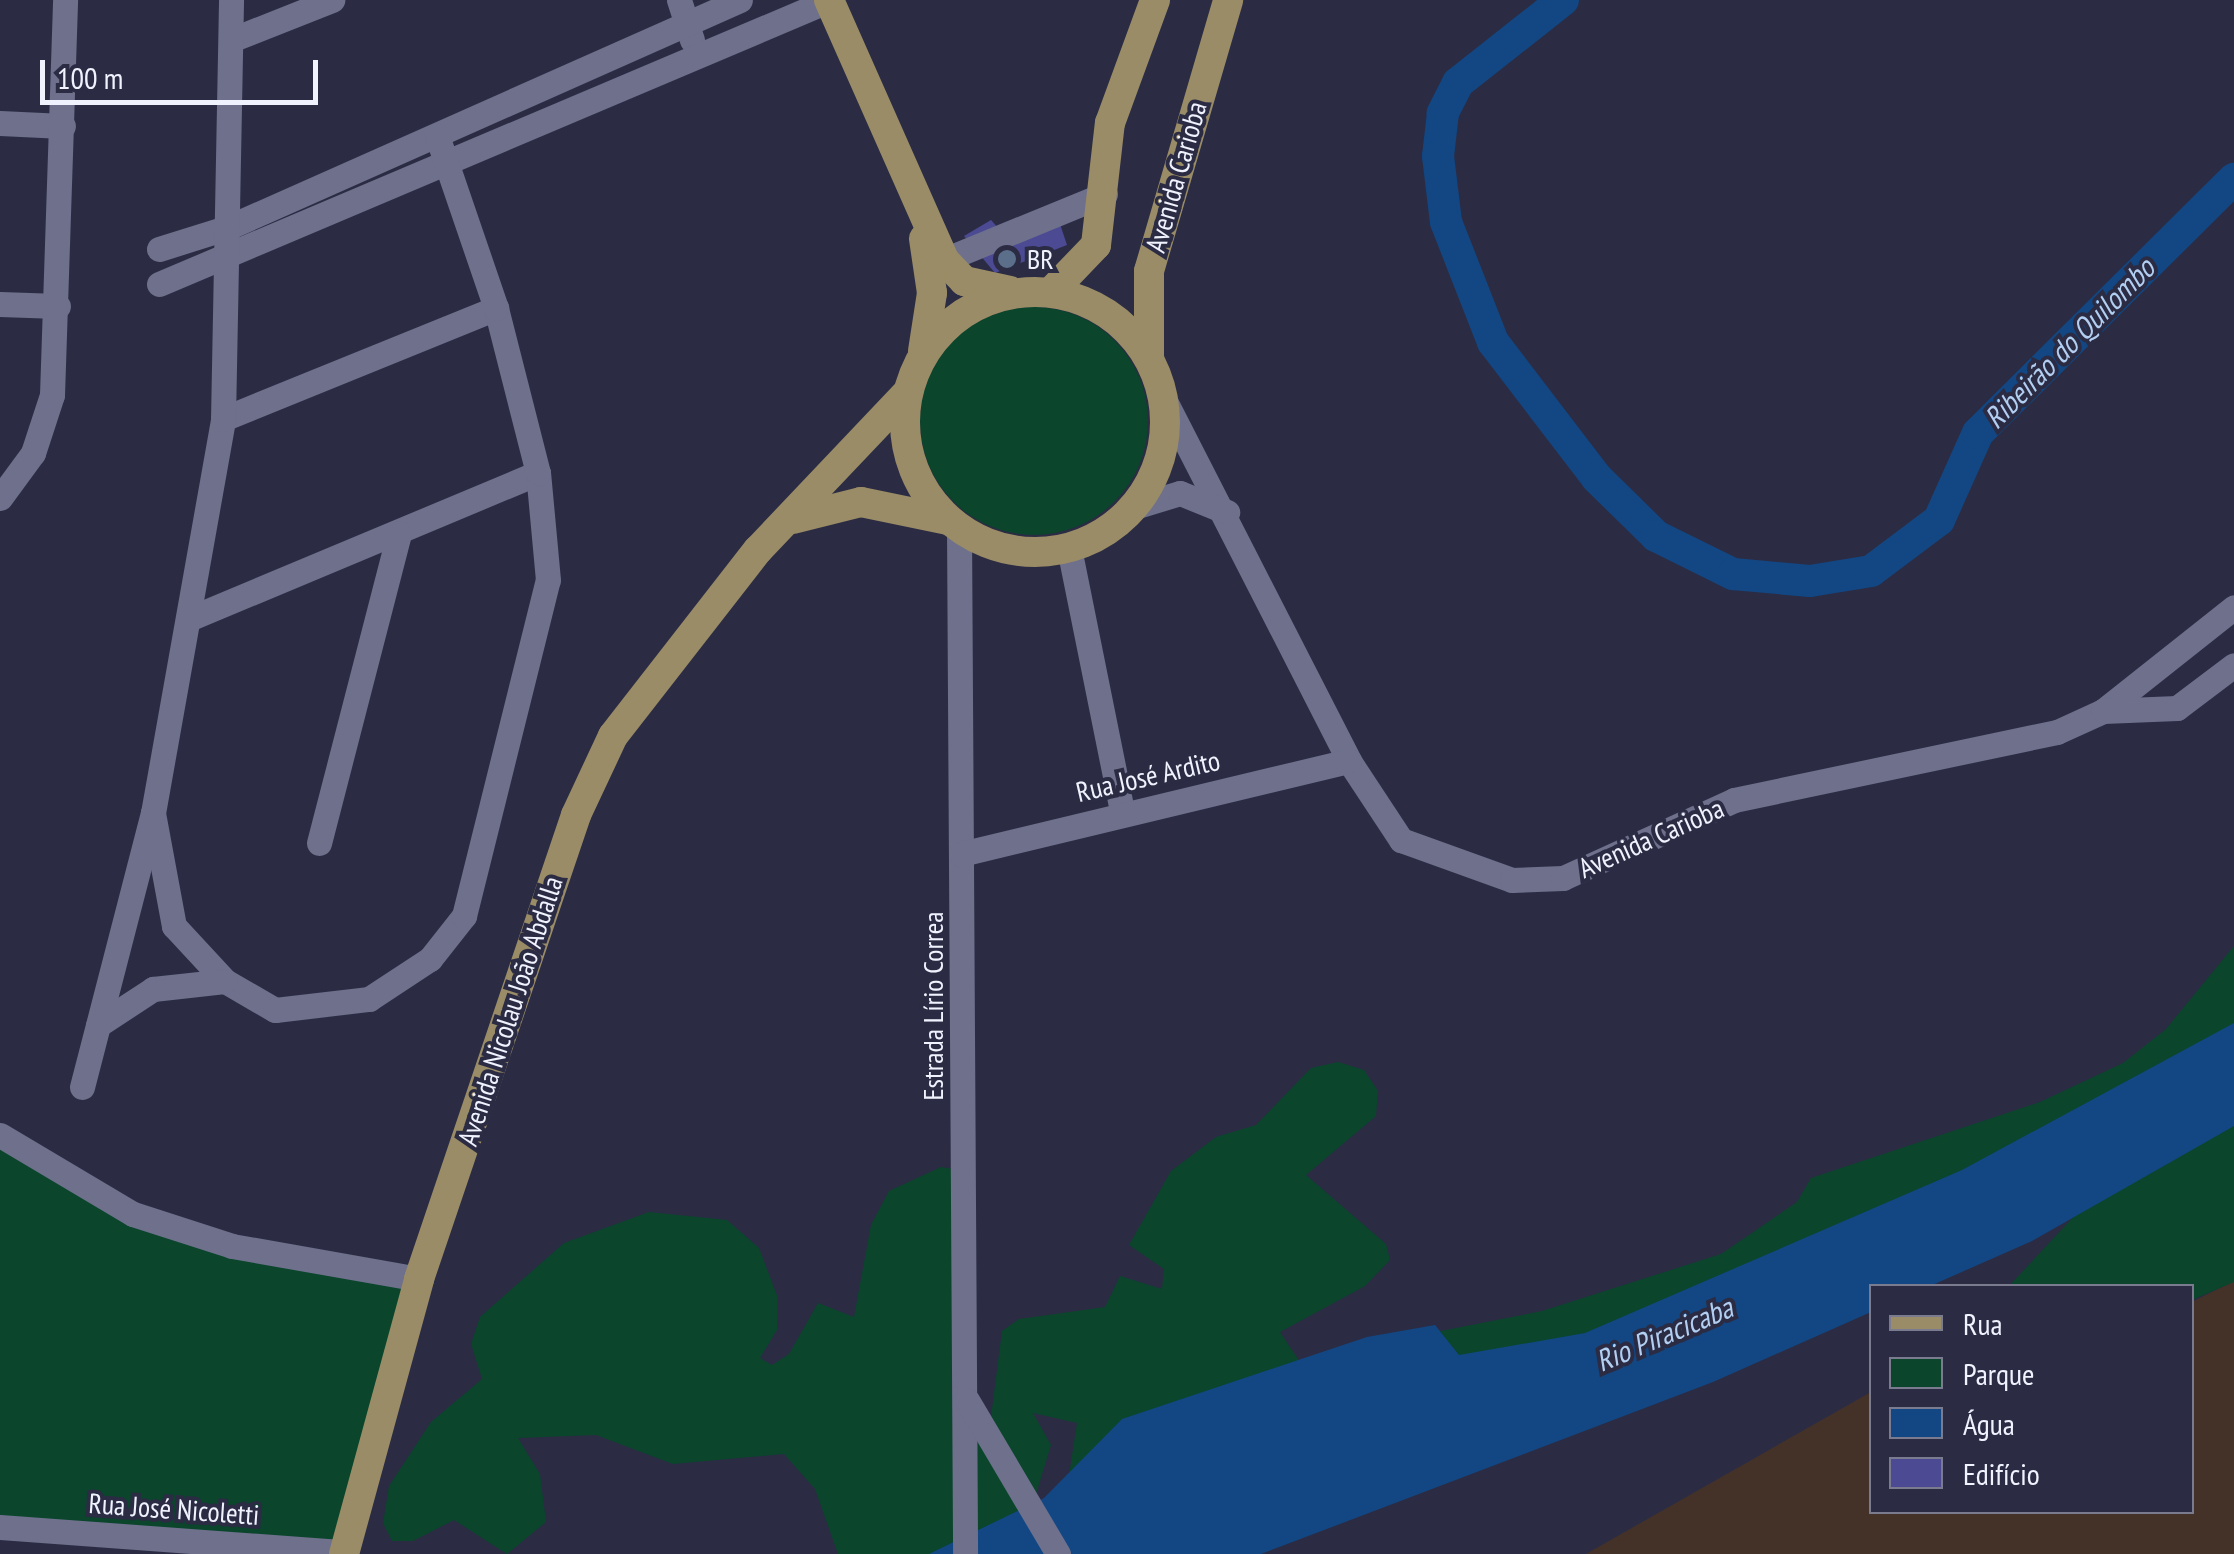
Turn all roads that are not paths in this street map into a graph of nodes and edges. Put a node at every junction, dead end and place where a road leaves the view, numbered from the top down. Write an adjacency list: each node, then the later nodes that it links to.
1 (64, 0): 12 (street)
2 (230, 0): 9 (street)
3 (332, 0): 9 (street)
4 (740, 0): 8 (street)
5 (829, 0): 10 (street); 16 (main road)
6 (1155, 0): 15 (main road, Avenida Carioba)
7 (1228, 0): 28 (main road, Avenida Carioba)
8 (683, 12): 10 (street); 13 (street)
9 (231, 40): 17 (street)
10 (696, 54): 14 (street)
11 (0, 123): 12 (street)
12 (63, 126): 25 (street)
13 (438, 136): 14 (street); 17 (street)
14 (450, 167): 19 (street); 26 (street)
15 (1106, 194): 20 (street); 23 (main road, Avenida Carioba)
16 (920, 221): 20 (main road); 27 (main road)
17 (229, 226): 18 (street); 19 (street)
18 (159, 249)
19 (229, 258): 21 (street); 31 (street)
20 (944, 260): 22 (main road)
21 (159, 284)
22 (1020, 292): 23 (main road); 27 (main road)
23 (1051, 292): 28 (main road)
24 (0, 304): 25 (street)
25 (58, 306): 33 (street)
26 (496, 308): 31 (street); 32 (street)
27 (922, 356): 29 (main road)
28 (1148, 356): 30 (main road)
29 (907, 393): 36 (main road, Avenida Nicolau João Abdalla); 37 (main road)
30 (1164, 400): 34 (main road); 35 (street, Avenida Carioba)
31 (223, 419): 43 (street)
32 (538, 473): 38 (street); 51 (street)
33 (0, 498)
34 (1134, 507): 35 (street); 39 (main road)
35 (1227, 512): 46 (street, Avenida Carioba)
36 (786, 523): 37 (main road); 55 (main road, Avenida Nicolau João Abdalla)
37 (953, 524): 39 (main road); 50 (street, Estrada Lírio Correa)
38 (398, 533): 40 (street); 41 (street)
39 (1069, 548): 47 (street)
40 (354, 552): 41 (street); 43 (street)
41 (379, 592): 49 (street)
42 (2234, 607): 45 (street, Avenida Carioba)
43 (191, 618): 48 (street)
44 (2234, 665): 45 (street)
45 (2103, 712): 46 (street, Avenida Carioba)
46 (1349, 761): 47 (street, Rua José Ardito)
47 (1122, 812): 50 (street, Rua José Ardito)
48 (153, 813): 51 (street); 52 (street)
49 (319, 843)
50 (961, 854): 56 (street, Estrada Lírio Correa)
51 (225, 981): 52 (street)
52 (98, 1026): 53 (street)
53 (82, 1087)
54 (0, 1135): 55 (street)
55 (419, 1278): 58 (main road, Avenida Nicolau João Abdalla)
56 (965, 1396): 59 (street, Estrada Lírio Correa); 60 (street)
57 (0, 1527): 58 (street, Rua José Nicoletti)
58 (344, 1553)
59 (966, 1554)
60 (1058, 1554)

